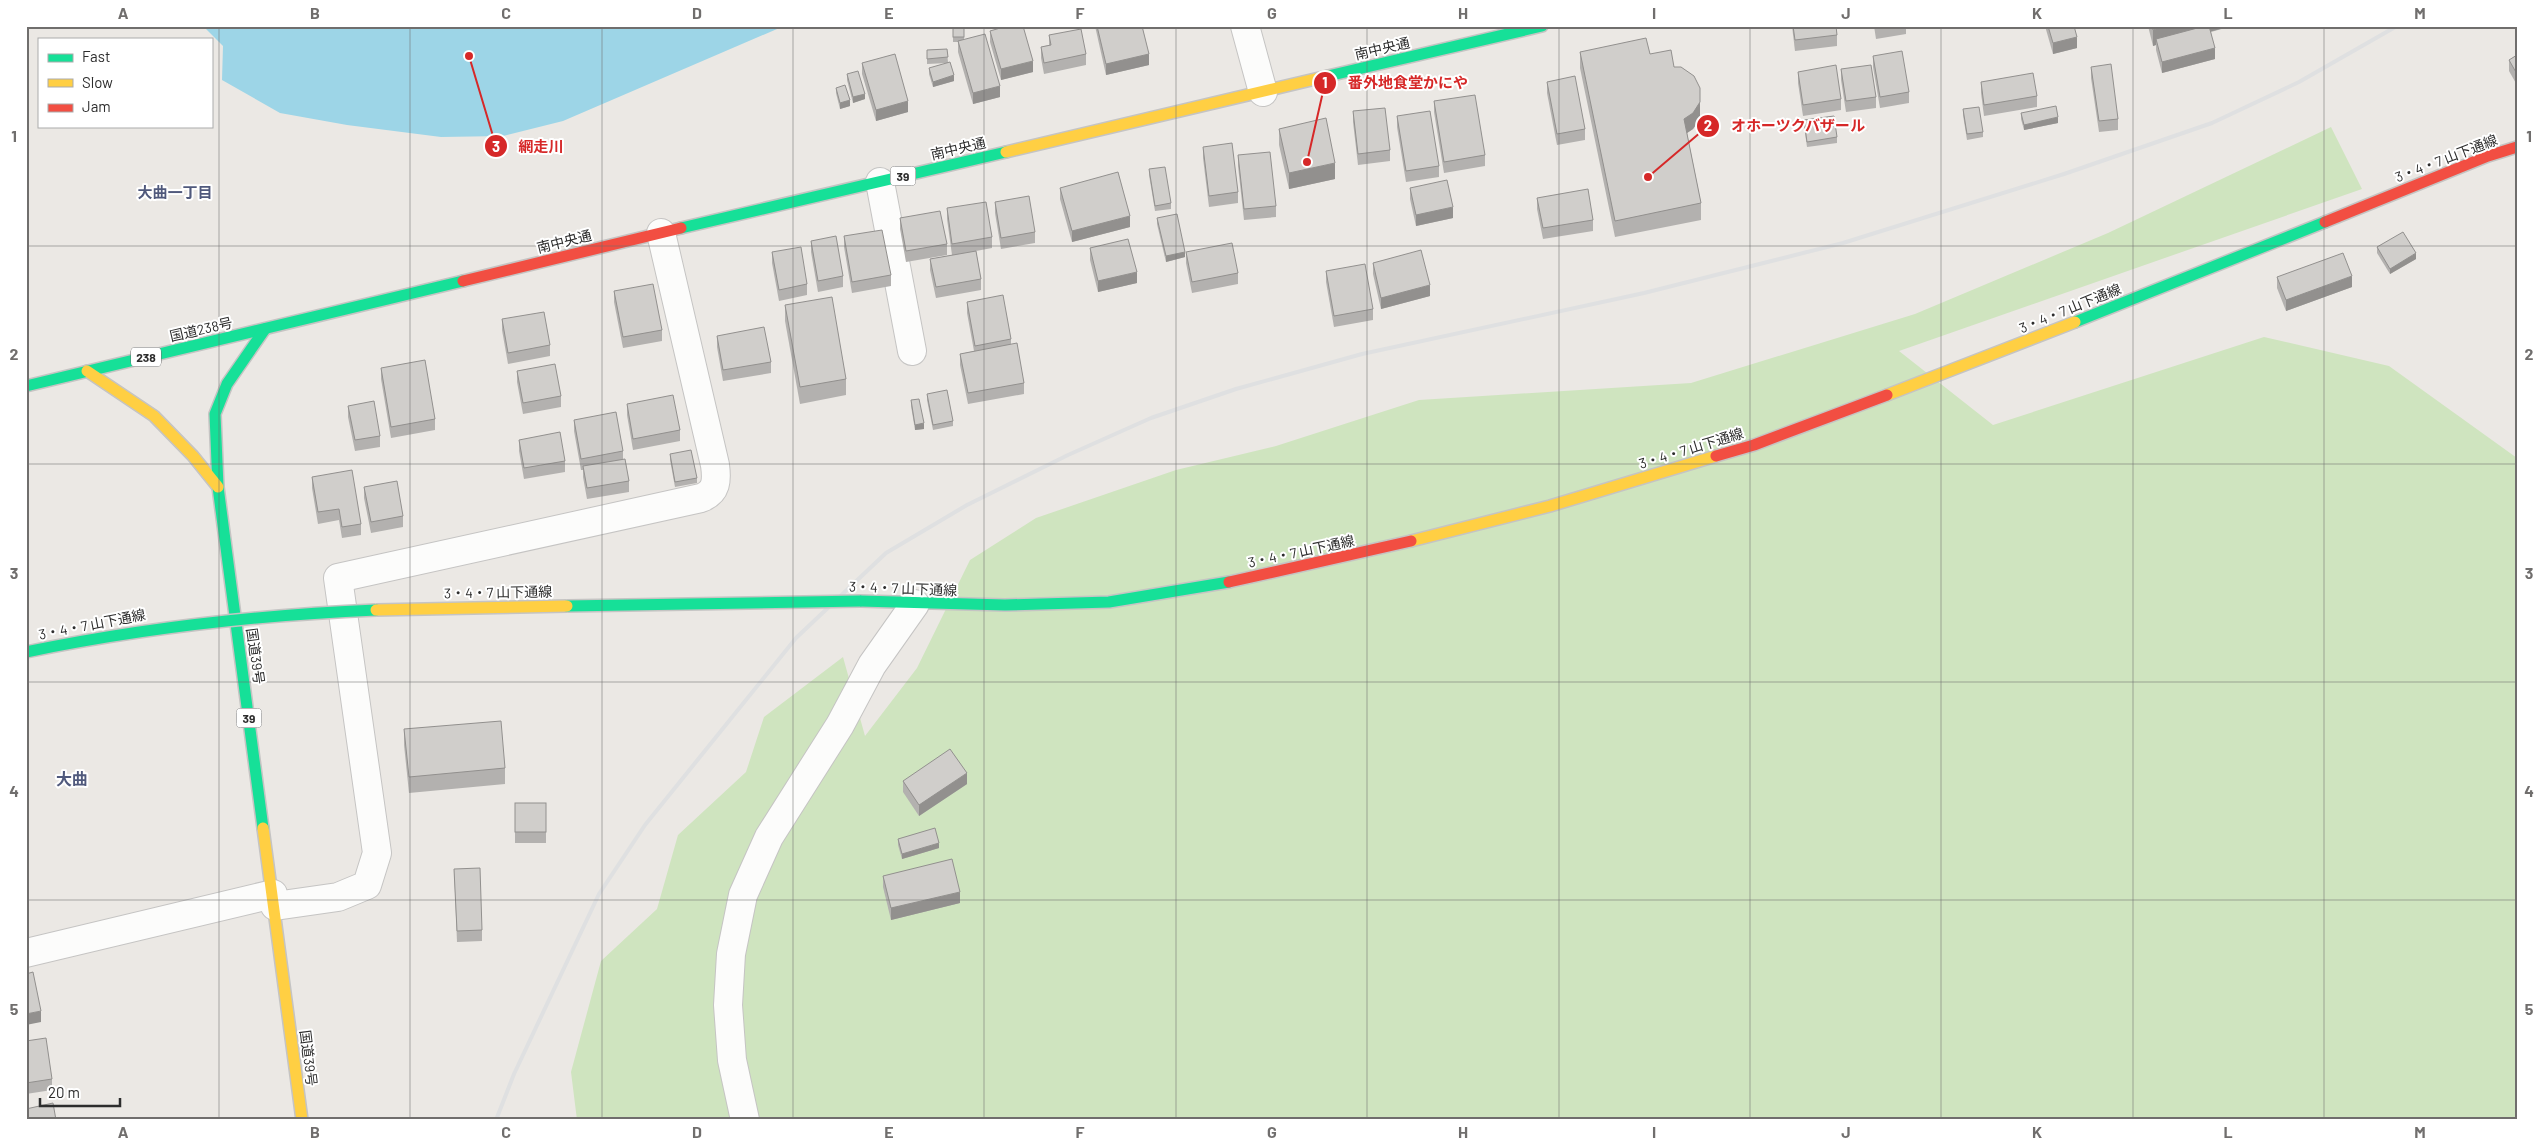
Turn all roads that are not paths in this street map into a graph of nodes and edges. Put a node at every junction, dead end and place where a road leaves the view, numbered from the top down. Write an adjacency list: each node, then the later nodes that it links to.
1 (1245, 26): 3 (street)
2 (1542, 26): 3 (main road, 南中央通 / 39)
3 (1263, 92): 5 (main road, 南中央通 / 39)
4 (2517, 147): 12 (main road, 3・4・7 山下通線)
5 (880, 182): 6 (main road, 南中央通 / 39); 8 (street)
6 (661, 233): 7 (main road, 南中央通 / 39); 14 (street)
7 (266, 329): 9 (main road, 国道238号 / 238); 11 (main road, 国道39号 / 39)
8 (912, 351)
9 (87, 371): 10 (main road, 国道238号 / 238); 11 (main road)
10 (26, 386)
11 (218, 487): 14 (main road, 国道39号 / 39)
12 (915, 604): 13 (main road, 3・4・7 山下通線, bridge); 17 (street)
13 (26, 652)
14 (274, 900): 15 (street); 16 (main road, 国道39号 / 39)
15 (26, 953)
16 (302, 1120)
17 (745, 1120)

